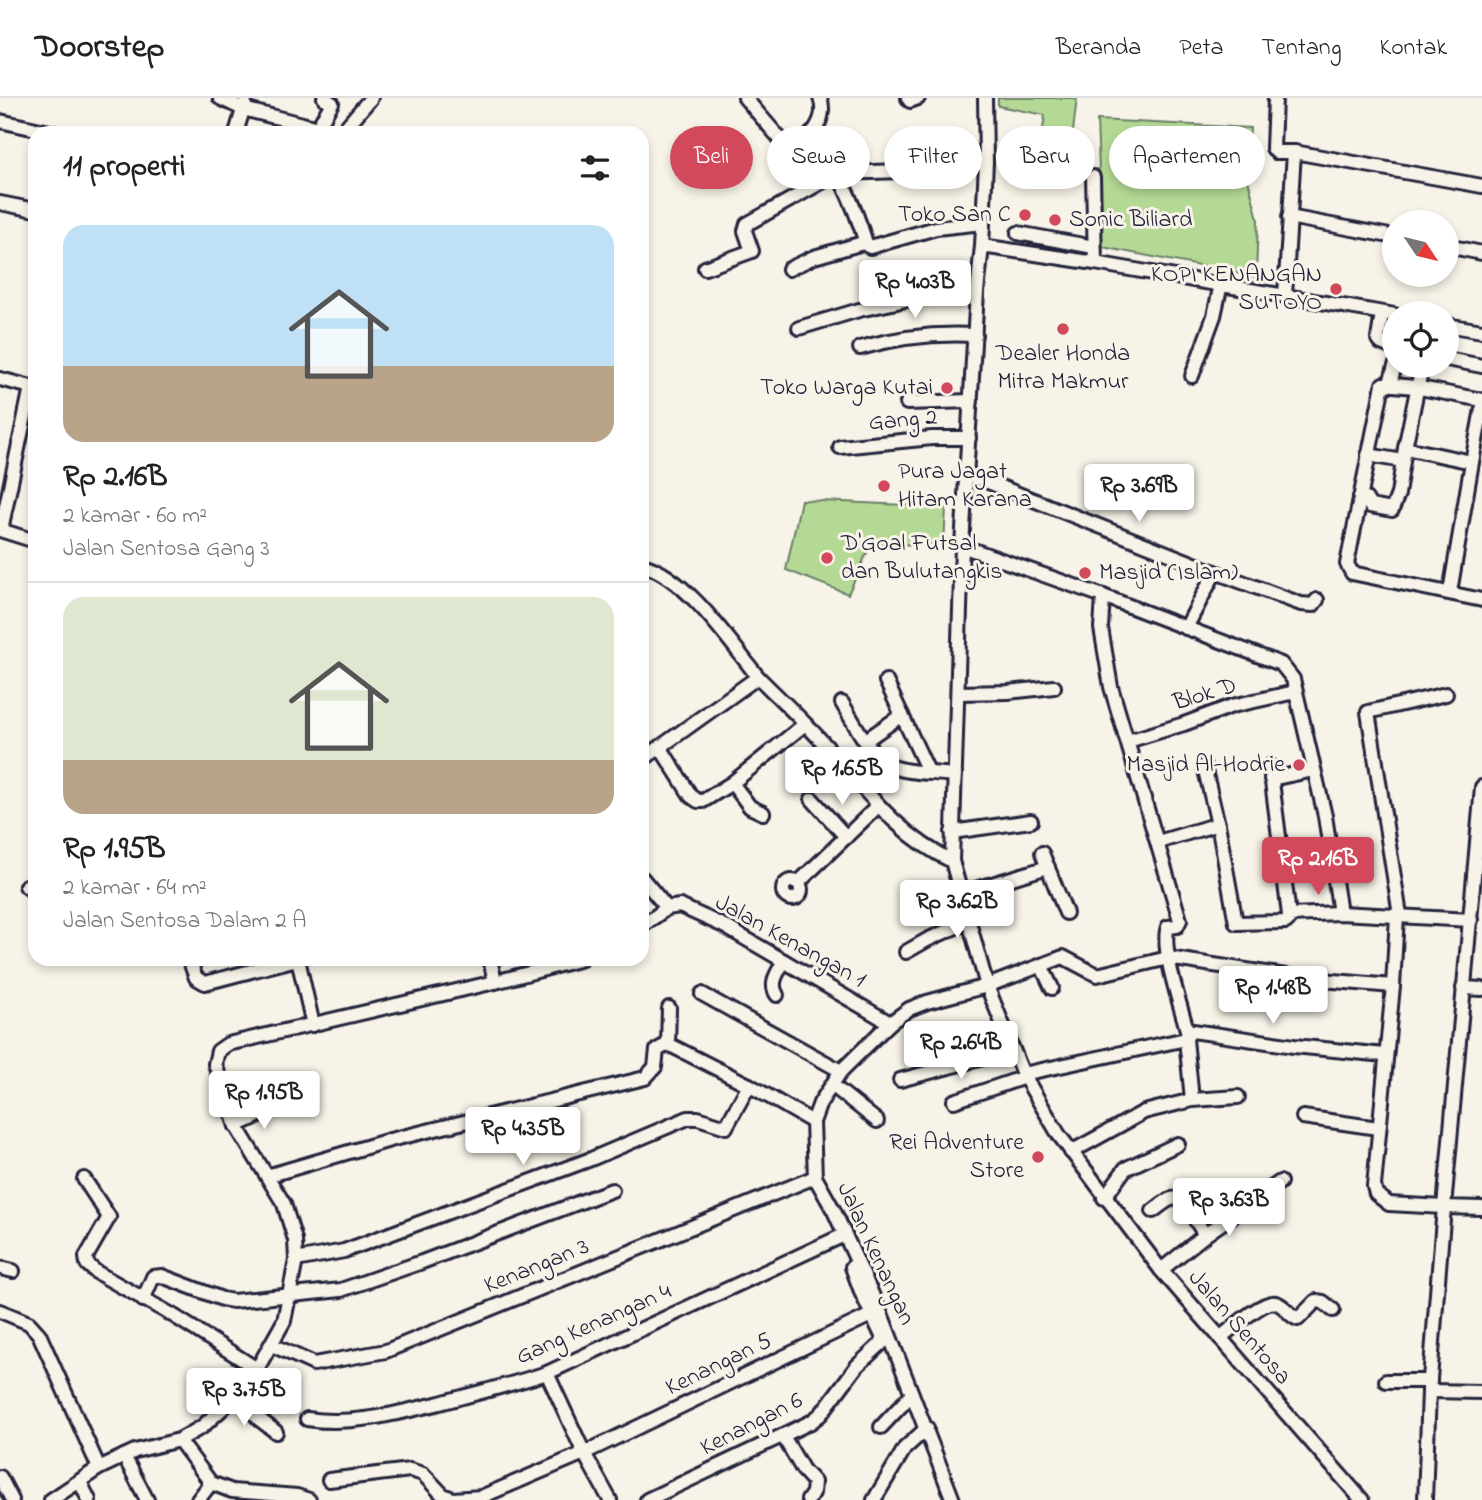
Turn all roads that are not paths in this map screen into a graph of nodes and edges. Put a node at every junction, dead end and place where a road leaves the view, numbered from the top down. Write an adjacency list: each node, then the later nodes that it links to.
1 (220, 98): 10 (street)
2 (324, 98): 14 (street)
3 (371, 98): 15 (street)
4 (745, 98): 16 (street)
5 (820, 98): 17 (street)
6 (908, 98): 7 (street)
7 (918, 98)
8 (985, 98): 20 (street, Jalan Sentosa)
9 (1275, 98): 19 (street)
10 (244, 105): 12 (street); 13 (street)
11 (0, 121): 18 (street)
12 (238, 126)
13 (315, 126)
14 (319, 126)
15 (346, 126)
16 (769, 126)
17 (816, 126)
18 (28, 127)
19 (1294, 152): 22 (street); 28 (street)
20 (986, 162): 21 (street); 29 (street, Jalan Sentosa)
21 (870, 172)
22 (1482, 186)
23 (809, 189): 38 (street)
24 (845, 189): 32 (street)
25 (1093, 189): 34 (street)
26 (0, 202): 27 (street)
27 (28, 208)
28 (1289, 217): 31 (street); 42 (street)
29 (983, 223): 32 (street); 33 (street, Jalan Sentosa)
30 (1018, 233): 34 (street)
31 (1382, 235)
32 (866, 243): 39 (street)
33 (982, 246): 37 (street); 41 (street, Jalan Sentosa)
34 (1094, 247): 37 (street)
35 (1460, 249): 36 (street)
36 (1482, 253)
37 (1095, 263): 40 (street)
38 (705, 268)
39 (789, 269)
40 (1221, 285): 42 (street); 51 (street)
41 (977, 292): 45 (street); 47 (street, Jalan Sentosa)
42 (1285, 295): 43 (street)
43 (1382, 313)
44 (1459, 327): 46 (street)
45 (799, 328)
46 (1482, 331)
47 (975, 335): 48 (street); 59 (street, Jalan Sentosa)
48 (860, 348)
49 (1459, 361): 50 (street)
50 (1482, 366)
51 (1192, 376)
52 (1391, 378): 55 (street)
53 (1419, 378): 57 (street)
54 (0, 379): 56 (street)
55 (1390, 383): 57 (street); 65 (street)
56 (28, 387)
57 (1417, 388): 58 (street); 66 (street)
58 (1482, 400)
59 (971, 401): 60 (street); 63 (street, Jalan Sentosa)
60 (907, 404)
61 (28, 410): 70 (street)
62 (1482, 410): 67 (street)
63 (969, 438): 64 (street, Gang 2); 68 (street, Jalan Sentosa)
64 (840, 447)
65 (1368, 455): 66 (street); 69 (street)
66 (1404, 455): 67 (street); 69 (street)
67 (1472, 462): 75 (street)
68 (968, 474): 72 (street, Jalan Sentosa); 74 (street)
69 (1360, 497): 75 (street)
70 (0, 530): 71 (street)
71 (28, 539)
72 (962, 546): 76 (street); 84 (street, Jalan Sentosa)
73 (649, 568): 80 (street)
74 (1215, 572): 77 (street); 79 (street)
75 (1450, 592): 78 (street)
76 (1103, 596): 79 (street); 90 (street)
77 (1317, 600)
78 (1482, 600)
79 (1186, 628): 83 (street)
80 (758, 677): 88 (street); 91 (street)
81 (886, 681): 87 (street)
82 (1054, 687): 84 (street)
83 (1296, 692): 90 (street, Blok D); 94 (street)
84 (957, 693): 96 (street, Jalan Sentosa)
85 (1446, 694): 117 (street)
86 (842, 703): 89 (street)
87 (902, 715): 89 (street); 95 (street)
88 (805, 724): 97 (street); 100 (street)
89 (866, 740): 95 (street)
90 (1128, 741): 106 (street)
91 (660, 747): 92 (street); 97 (street)
92 (649, 755)
93 (1204, 766): 103 (street)
94 (1314, 770): 115 (street); 116 (street)
95 (928, 771): 96 (street)
96 (955, 775): 104 (street, Jalan Sentosa)
97 (732, 783): 101 (street)
98 (1482, 787): 118 (street)
99 (812, 799): 105 (street)
100 (878, 806): 105 (street); 108 (street)
101 (763, 813)
102 (1031, 821): 104 (street)
103 (1218, 824): 106 (street); 116 (street)
104 (952, 832): 108 (street, Jalan Sentosa)
105 (846, 837): 110 (street)
106 (1158, 842): 122 (street)
107 (1042, 853): 109 (street)
108 (952, 860): 112 (street, Jalan Sentosa)
109 (1048, 867): 112 (street); 114 (street)
110 (799, 883)
111 (649, 886): 113 (street)
112 (961, 893): 120 (street, Jalan Sentosa)
113 (667, 908): 119 (street); 123 (street, Jalan Kenangan 1)
114 (1066, 913)
115 (1340, 914): 116 (street); 117 (street)
116 (1289, 915)
117 (1399, 915): 118 (street); 132 (street)
118 (1471, 920): 134 (street)
119 (649, 921)
120 (969, 921): 121 (street); 131 (street, Jalan Sentosa)
121 (906, 952)
122 (1168, 958): 124 (street, Jalan Kenangan); 132 (street); 141 (street)
123 (784, 961): 137 (street); 139 (street, Jalan Kenangan 1)
124 (1041, 965): 131 (street, Jalan Kenangan); 133 (street)
125 (192, 966): 126 (street)
126 (271, 966)
127 (300, 966): 140 (street)
128 (492, 966): 130 (street)
129 (556, 966): 130 (street)
130 (495, 982): 140 (street)
131 (987, 986): 139 (street, Jalan Kenangan); 143 (street, Jalan Sentosa)
132 (1393, 986): 144 (street)
133 (1052, 988)
134 (1463, 988): 135 (street); 167 (street)
135 (1482, 989)
136 (702, 994): 145 (street)
137 (777, 995)
138 (669, 1008): 142 (street)
139 (890, 1023): 145 (street, Jalan Kenangan)
140 (313, 1025): 157 (street)
141 (1187, 1036): 144 (street); 146 (street); 151 (street)
142 (668, 1044): 149 (street); 161 (street)
143 (1013, 1050): 146 (street, Jalan Sentosa); 147 (street)
144 (1385, 1055): 158 (street)
145 (841, 1071): 148 (street, Jalan Kenangan)
146 (1024, 1075): 152 (street); 160 (street, Jalan Sentosa)
147 (900, 1080)
148 (832, 1084): 155 (street); 156 (street, Jalan Kenangan)
149 (749, 1085): 156 (street); 173 (street)
150 (1238, 1097): 151 (street)
151 (1192, 1100): 160 (street)
152 (954, 1101)
153 (277, 1107): 157 (street)
154 (1303, 1118): 158 (street)
155 (877, 1121)
156 (813, 1122): 162 (street, Jalan Kenangan)
157 (236, 1126): 161 (street)
158 (1378, 1128): 167 (street)
159 (1178, 1144): 166 (street)
160 (1071, 1152): 166 (street, Jalan Sentosa)
161 (267, 1176): 173 (street)
162 (815, 1177): 171 (street, Jalan Kenangan); 183 (street, Kenangan 3)
163 (84, 1179): 178 (street)
164 (1280, 1182): 170 (street)
165 (612, 1190): 177 (street)
166 (1104, 1198): 175 (street, Jalan Sentosa)
167 (1444, 1207): 168 (street); 187 (street)
168 (1482, 1209)
169 (1153, 1211): 170 (street)
170 (1205, 1234): 175 (street)
171 (844, 1235): 172 (street, Jalan Kenangan); 185 (street, Gang Kenangan 4)
172 (855, 1257): 181 (street, Kenangan 6); 189 (street, Jalan Kenangan)
173 (296, 1260): 177 (street)
174 (0, 1268): 176 (street)
175 (1161, 1270): 182 (street, Jalan Sentosa)
176 (13, 1271)
177 (290, 1297): 178 (street); 183 (street)
178 (143, 1300): 184 (street)
179 (1333, 1310): 182 (street)
180 (0, 1311): 199 (street)
181 (871, 1315): 195 (street, Kenangan 6); 197 (street, Kenangan 5)
182 (1220, 1338): 215 (street, Jalan Sentosa)
183 (272, 1345): 184 (street)
184 (257, 1369): 190 (street)
185 (547, 1373): 191 (street, Gang Kenangan 4); 197 (street)
186 (1386, 1381): 187 (street)
187 (1429, 1386): 188 (street); 216 (street)
188 (1482, 1392)
189 (912, 1394): 192 (street); 193 (street, Jalan Kenangan)
190 (237, 1395): 194 (street); 196 (street)
191 (307, 1419)
192 (881, 1427)
193 (927, 1428): 213 (street); 214 (street, Jalan Kenangan)
194 (275, 1432)
195 (783, 1436): 211 (street, Kenangan 6); 212 (street)
196 (179, 1440): 198 (street); 203 (street)
197 (584, 1453): 201 (street, Kenangan 5); 210 (street)
198 (124, 1456): 199 (street); 207 (street)
199 (99, 1468): 202 (street)
200 (0, 1477): 204 (street)
201 (329, 1480)
202 (80, 1482): 205 (street); 206 (street)
203 (211, 1483): 208 (street); 209 (street)
204 (12, 1500)
205 (51, 1500)
206 (89, 1500)
207 (148, 1500)
208 (198, 1500)
209 (309, 1500)
210 (610, 1500)
211 (647, 1500)
212 (808, 1500)
213 (874, 1500)
214 (953, 1500)
215 (1362, 1500)
216 (1425, 1500)

